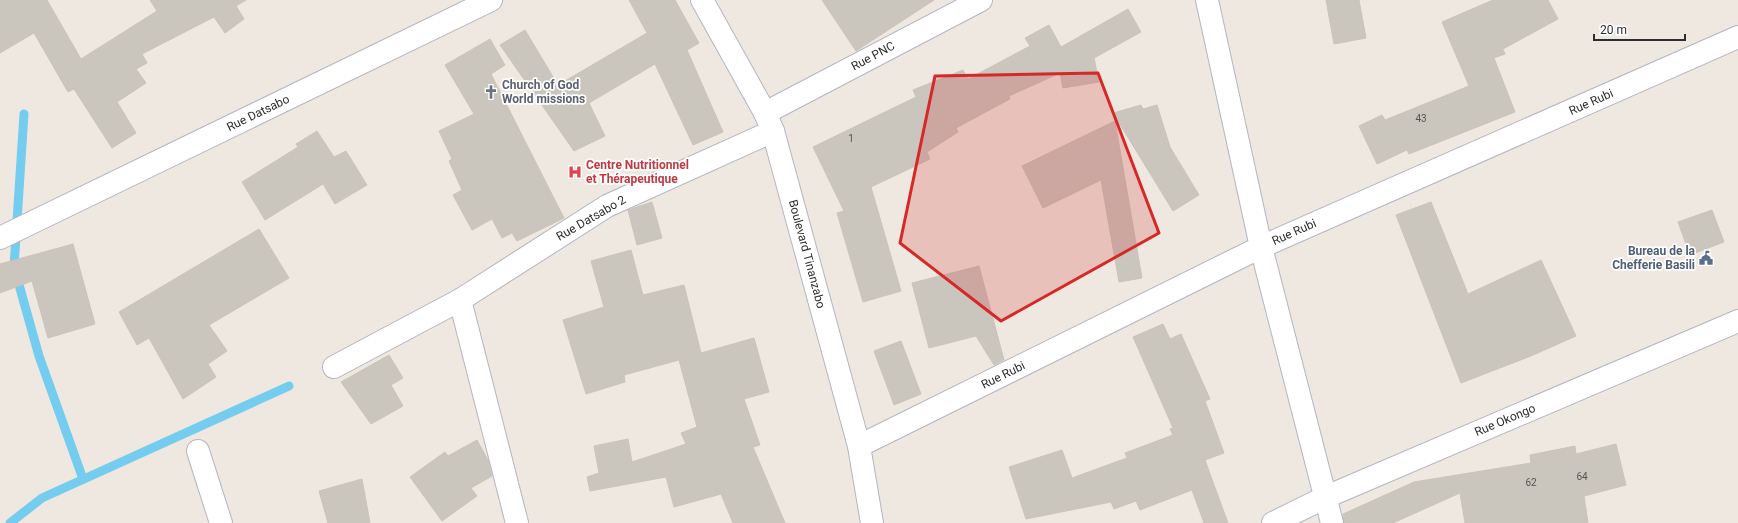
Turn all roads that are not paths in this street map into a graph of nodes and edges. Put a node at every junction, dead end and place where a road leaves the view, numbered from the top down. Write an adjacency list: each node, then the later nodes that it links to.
1 (491, 0): 7 (street, Rue Datsabo)
2 (702, 0): 6 (street, Boulevard Tinanzabo)
3 (981, 0): 6 (street, Rue PNC)
4 (1207, 0): 8 (street)
5 (1738, 37): 8 (street, Rue Rubi)
6 (769, 122): 9 (street, Rue Datsabo 2); 12 (street, Boulevard Tinanzabo)
7 (0, 238)
8 (1261, 247): 12 (street, Rue Rubi); 14 (street)
9 (460, 300): 11 (street, Rue Datsabo 2); 15 (street)
10 (1738, 321): 14 (street, Rue Okongo)
11 (334, 367)
12 (859, 446): 16 (street, Boulevard Tinanzabo)
13 (198, 451): 17 (street)
14 (1326, 497): 18 (street, Rue Okongo); 19 (street)
15 (516, 517)
16 (868, 522)
17 (221, 523)
18 (1273, 523)
19 (1332, 523)

